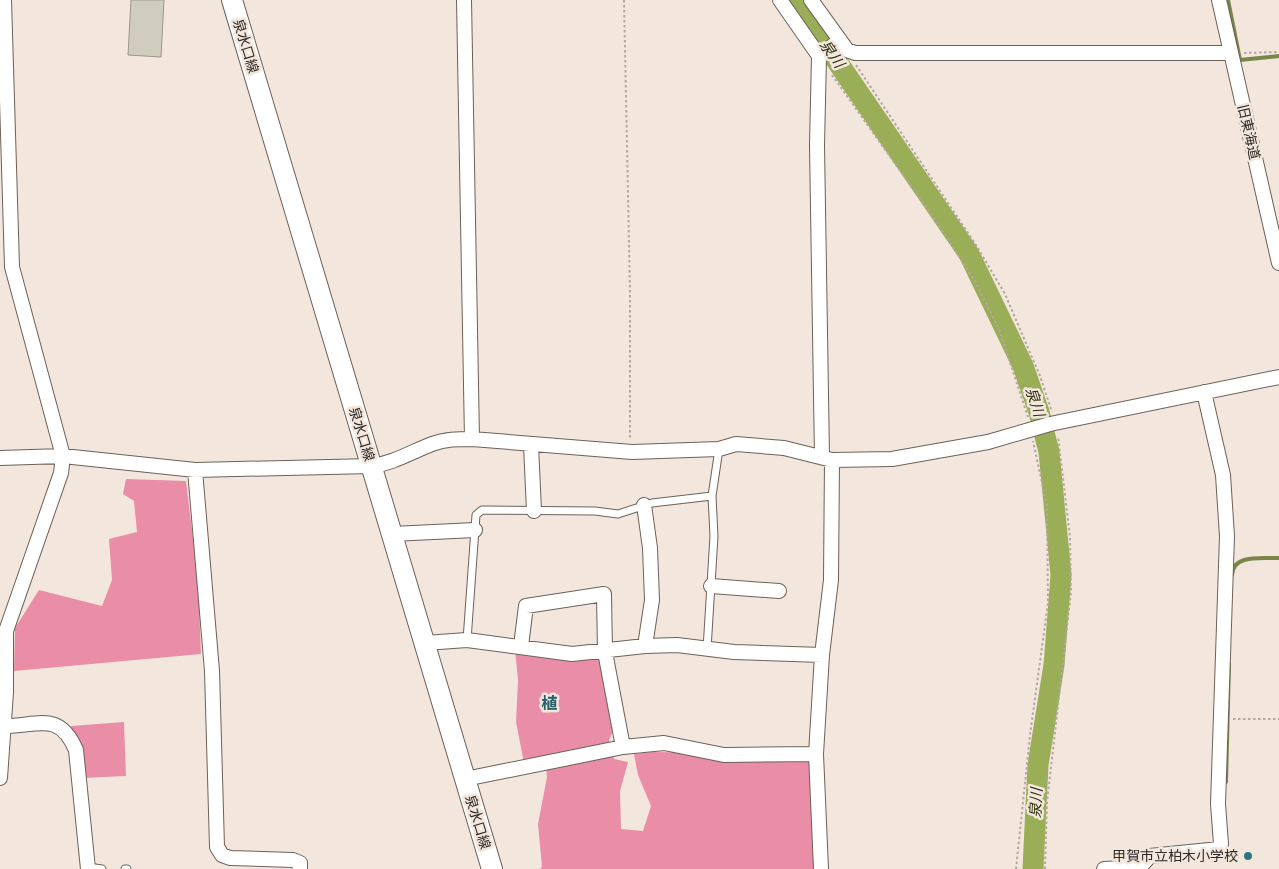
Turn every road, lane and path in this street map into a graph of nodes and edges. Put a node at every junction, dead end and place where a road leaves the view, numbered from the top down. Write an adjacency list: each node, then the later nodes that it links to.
1 (4, 0): 20 (street)
2 (232, 0): 23 (main road, 泉水口線)
3 (464, 0): 16 (street)
4 (624, 0): 19 (path)
5 (780, 0): 11 (street)
6 (811, 0): 8 (street)
7 (1219, 0): 10 (street, 旧東海道)
8 (838, 42): 10 (street); 11 (street)
9 (1279, 52): 10 (path)
10 (1231, 53): 12 (street, 旧東海道)
11 (820, 54): 15 (path); 22 (street)
12 (1279, 263)
13 (1279, 377): 14 (street)
14 (1204, 392): 15 (street); 39 (street)
15 (1033, 429): 22 (street); 50 (path)
16 (472, 439): 17 (street); 23 (street)
17 (531, 445): 19 (street); 27 (street)
18 (719, 449): 19 (street); 22 (street); 25 (lane)
19 (632, 452)
20 (64, 456): 21 (street); 24 (street); 41 (street)
21 (0, 458)
22 (827, 458): 38 (street)
23 (372, 466): 24 (street); 29 (main road, 泉水口線)
24 (195, 470): 47 (street)
25 (712, 496): 26 (lane); 30 (lane)
26 (644, 505): 27 (lane); 35 (street)
27 (534, 511): 28 (lane)
28 (476, 530): 29 (street); 32 (lane)
29 (392, 534): 33 (main road, 泉水口線)
30 (710, 586): 31 (street); 36 (lane)
31 (779, 591)
32 (467, 640): 33 (street); 34 (street)
33 (425, 643): 45 (main road, 泉水口線)
34 (521, 646): 37 (street); 37 (street)
35 (645, 646): 36 (street); 37 (street)
36 (707, 649): 38 (street)
37 (605, 652): 42 (street)
38 (822, 655): 43 (street)
39 (1221, 718): 40 (path); 51 (street)
40 (1279, 719)
41 (2, 726): 44 (street); 46 (street)
42 (623, 747): 43 (street); 45 (street)
43 (816, 754): 49 (street)
44 (0, 778)
45 (465, 779): 48 (main road, 泉水口線)
46 (93, 868)
47 (300, 869)
48 (492, 869)
49 (821, 869)
50 (1016, 869)
51 (1104, 869)

